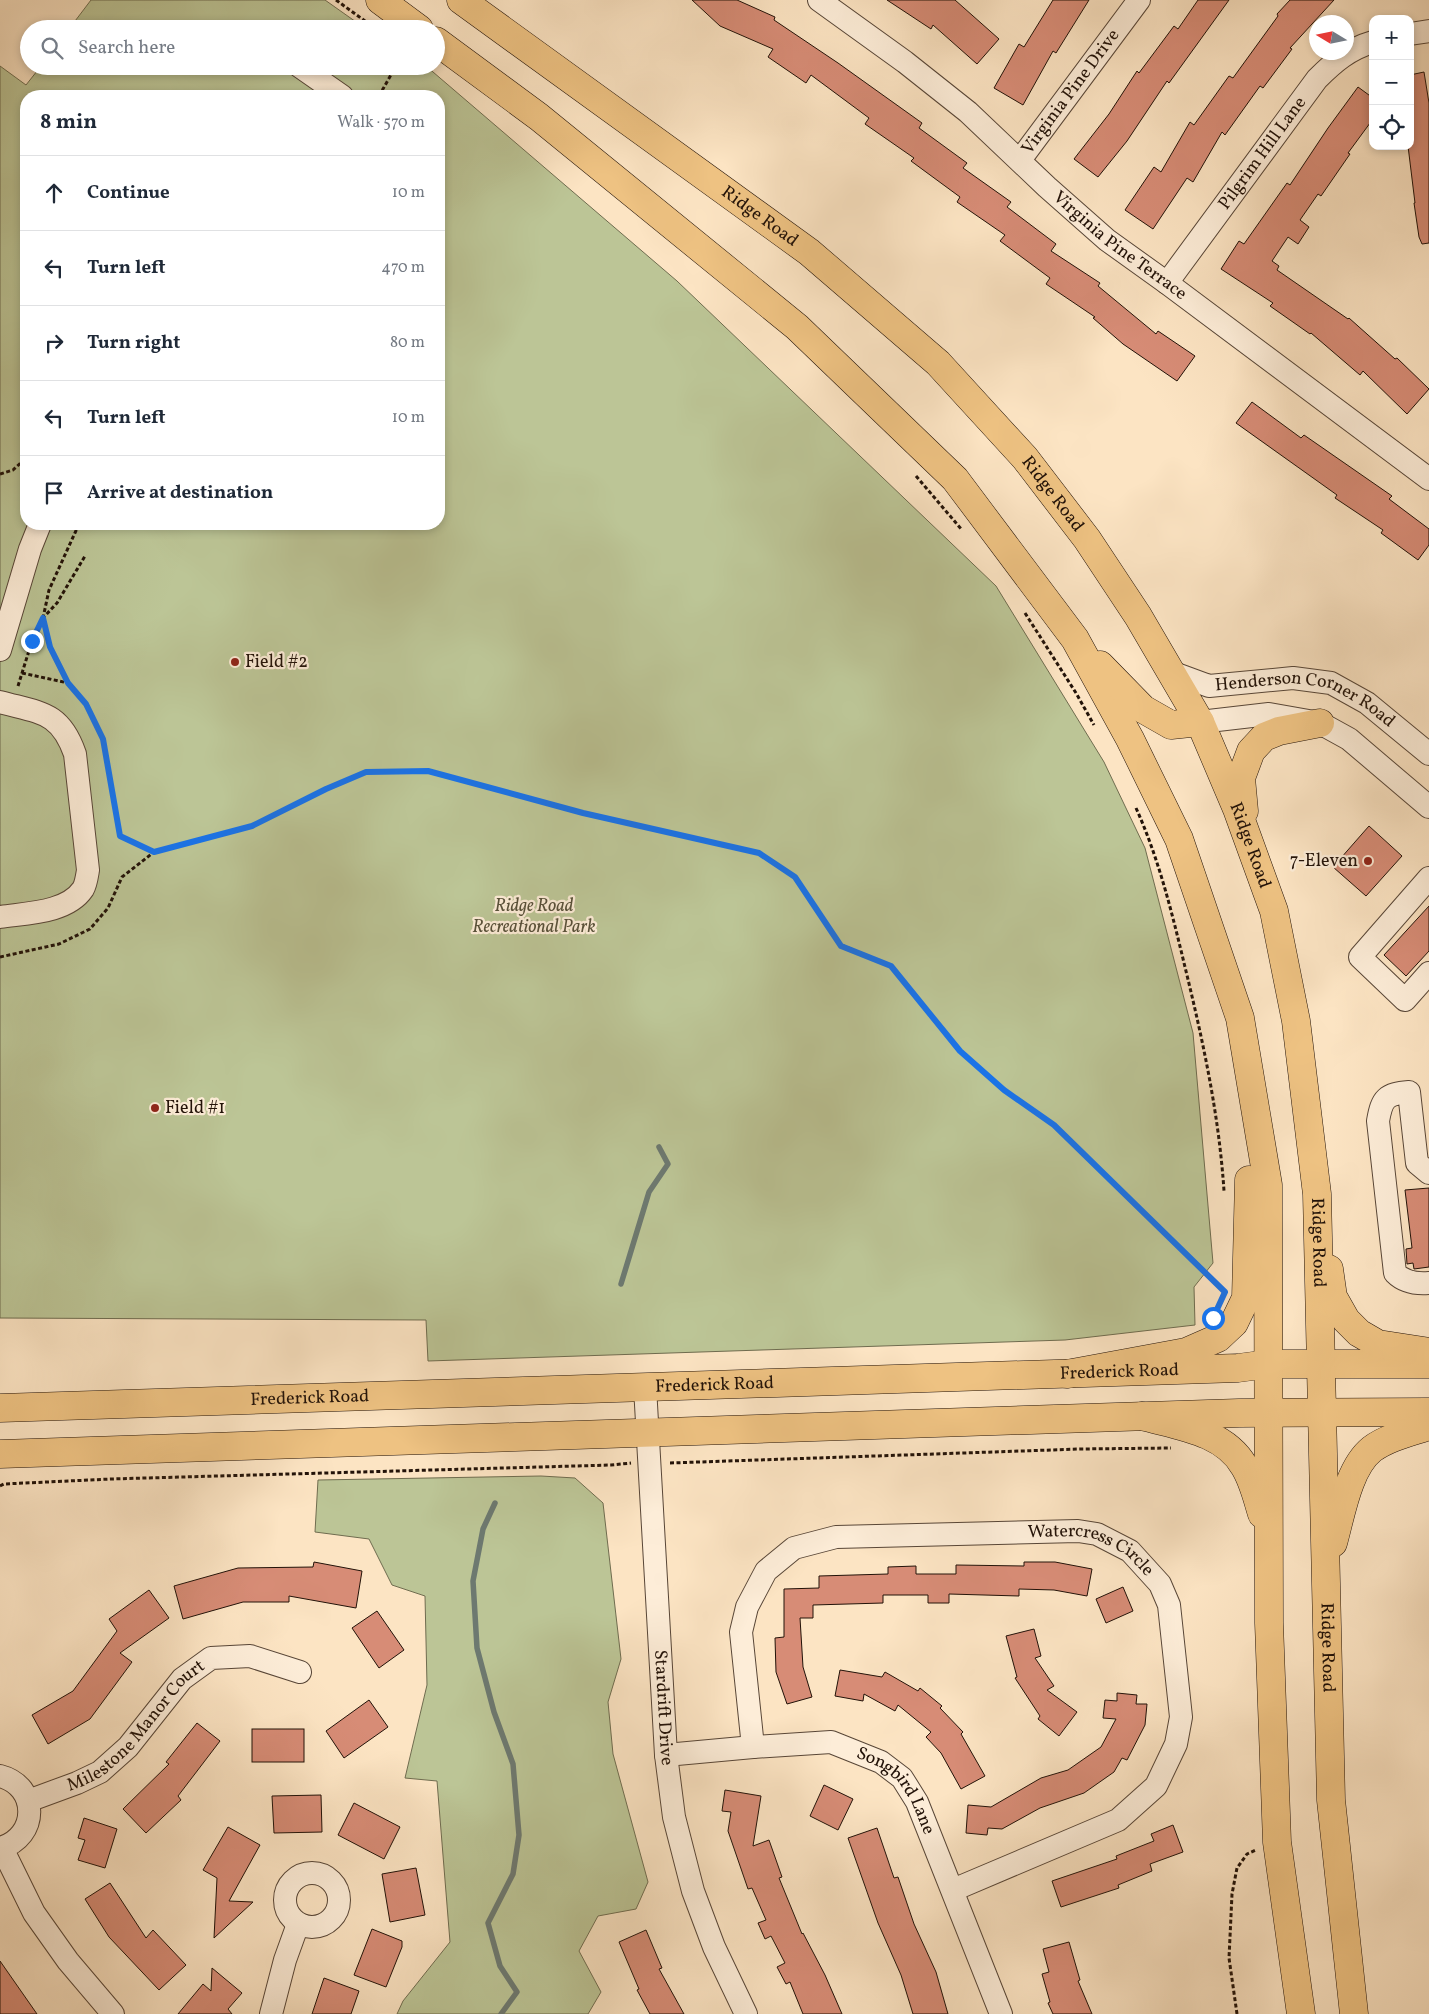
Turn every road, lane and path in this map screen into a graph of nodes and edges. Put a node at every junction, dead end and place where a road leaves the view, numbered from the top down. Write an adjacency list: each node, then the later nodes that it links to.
1 (336, 0): 6 (path)
2 (380, 0): 7 (main road)
3 (461, 0): 30 (main road, Ridge Road)
4 (819, 0): 16 (street, Virginia Pine Terrace)
5 (1139, 0): 16 (street, Virginia Pine Drive)
6 (364, 20)
7 (407, 20)
8 (1429, 31): 9 (street)
9 (1414, 33)
10 (1369, 43): 17 (street, Pilgrim Hill Lane)
11 (445, 48): 28 (main road)
12 (308, 75): 14 (street)
13 (391, 75): 15 (path)
14 (320, 90)
15 (382, 90)
16 (1020, 160): 17 (street, Virginia Pine Terrace)
17 (1167, 282): 21 (street, Virginia Pine Terrace)
18 (20, 464): 19 (path)
19 (0, 474)
20 (914, 474): 24 (path)
21 (1429, 479)
22 (38, 530): 29 (street)
23 (76, 530): 27 (path)
24 (964, 532)
25 (85, 556): 27 (path)
26 (1021, 608): 36 (path)
27 (43, 618): 31 (path); 32 (path)
28 (1075, 639): 34 (main road); 44 (main road)
29 (0, 650)
30 (1171, 672): 34 (main road, Ridge Road); 37 (street, Henderson Corner Road)
31 (22, 673): 32 (path); 33 (path)
32 (68, 683): 49 (path)
33 (8, 697): 42 (street)
34 (1200, 722): 35 (street, Henderson Corner Road); 40 (main road, Ridge Road)
35 (1320, 723): 38 (street, Henderson Corner Road); 40 (main road)
36 (1098, 733)
37 (1429, 754)
38 (1429, 806)
39 (1136, 807): 46 (path)
40 (1246, 832): 47 (main road, Ridge Road)
41 (1429, 878): 43 (street)
42 (0, 917)
43 (1429, 973)
44 (1252, 1088): 52 (main road); 54 (main road)
45 (1429, 1173): 48 (street)
46 (1224, 1193)
47 (1317, 1194): 50 (main road); 51 (main road, Ridge Road)
48 (1429, 1283)
49 (1226, 1284)
50 (1429, 1352)
51 (1320, 1363): 52 (main road, Frederick Road); 53 (main road, Frederick Road); 58 (main road, Ridge Road)
52 (1268, 1364): 54 (main road, Frederick Road); 57 (main road)
53 (1429, 1364)
54 (1067, 1374): 55 (main road, Frederick Road)
55 (645, 1387): 56 (main road, Frederick Road); 62 (street, Stardrift Drive)
56 (0, 1408)
57 (1270, 1412): 58 (main road); 60 (main road); 68 (main road)
58 (1321, 1412): 59 (main road); 69 (main road, Ridge Road)
59 (1429, 1412)
60 (1142, 1416): 62 (main road); 68 (main road)
61 (1429, 1426): 69 (main road)
62 (646, 1432): 64 (main road); 72 (street, Stardrift Drive)
63 (1179, 1449): 66 (path)
64 (0, 1454)
65 (620, 1463): 67 (path)
66 (681, 1463)
67 (0, 1486)
68 (1269, 1538): 75 (main road)
69 (1326, 1569): 85 (main road, Ridge Road)
70 (300, 1672): 74 (street, Milestone Manor Court)
71 (753, 1746): 72 (street, Songbird Lane); 77 (street, Songbird Lane); 77 (street, Watercress Circle)
72 (666, 1756): 81 (street, Stardrift Drive)
73 (0, 1776): 74 (street)
74 (28, 1801): 76 (street)
75 (1277, 1842): 83 (path); 84 (main road)
76 (1, 1848): 79 (street)
77 (953, 1890): 82 (street, Songbird Lane)
78 (298, 1924): 80 (street)
79 (113, 2014)
80 (272, 2014)
81 (746, 2014)
82 (1001, 2014)
83 (1237, 2014)
84 (1301, 2014)
85 (1354, 2014)

